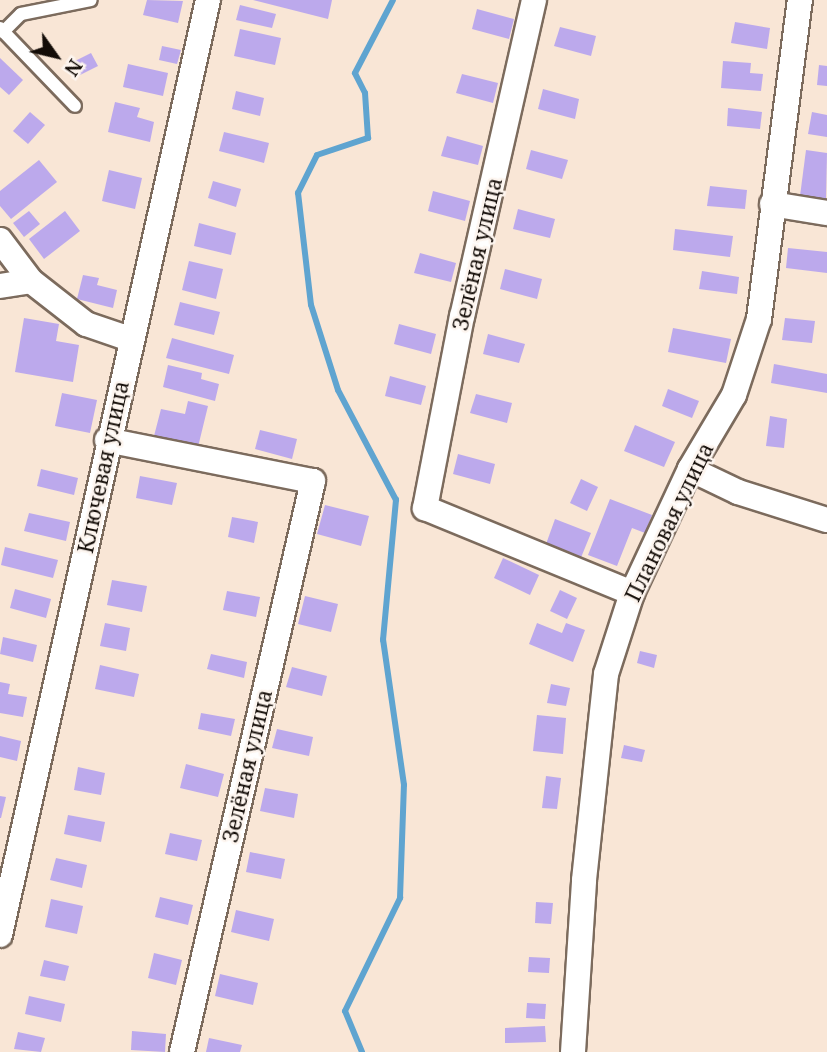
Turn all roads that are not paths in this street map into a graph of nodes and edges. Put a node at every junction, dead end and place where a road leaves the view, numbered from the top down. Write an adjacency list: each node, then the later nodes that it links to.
1 (91, 0): 5 (lane)
2 (208, 0): 12 (street, Ключевая улица)
3 (534, 0): 16 (street, Зелёная улица)
4 (800, 0): 7 (street, Плановая улица)
5 (1, 30): 6 (lane)
6 (75, 106)
7 (772, 204): 8 (street); 14 (street, Плановая улица)
8 (827, 213)
9 (0, 240): 10 (street)
10 (31, 281): 11 (street); 12 (street)
11 (0, 286)
12 (130, 339): 13 (street, Ключевая улица)
13 (107, 440): 17 (street, Ключевая улица); 18 (street, Зелёная улица)
14 (690, 469): 15 (street); 16 (street, Плановая улица)
15 (827, 520)
16 (632, 593): 19 (street, Плановая улица)
17 (0, 935)
18 (182, 1052)
19 (573, 1052)

